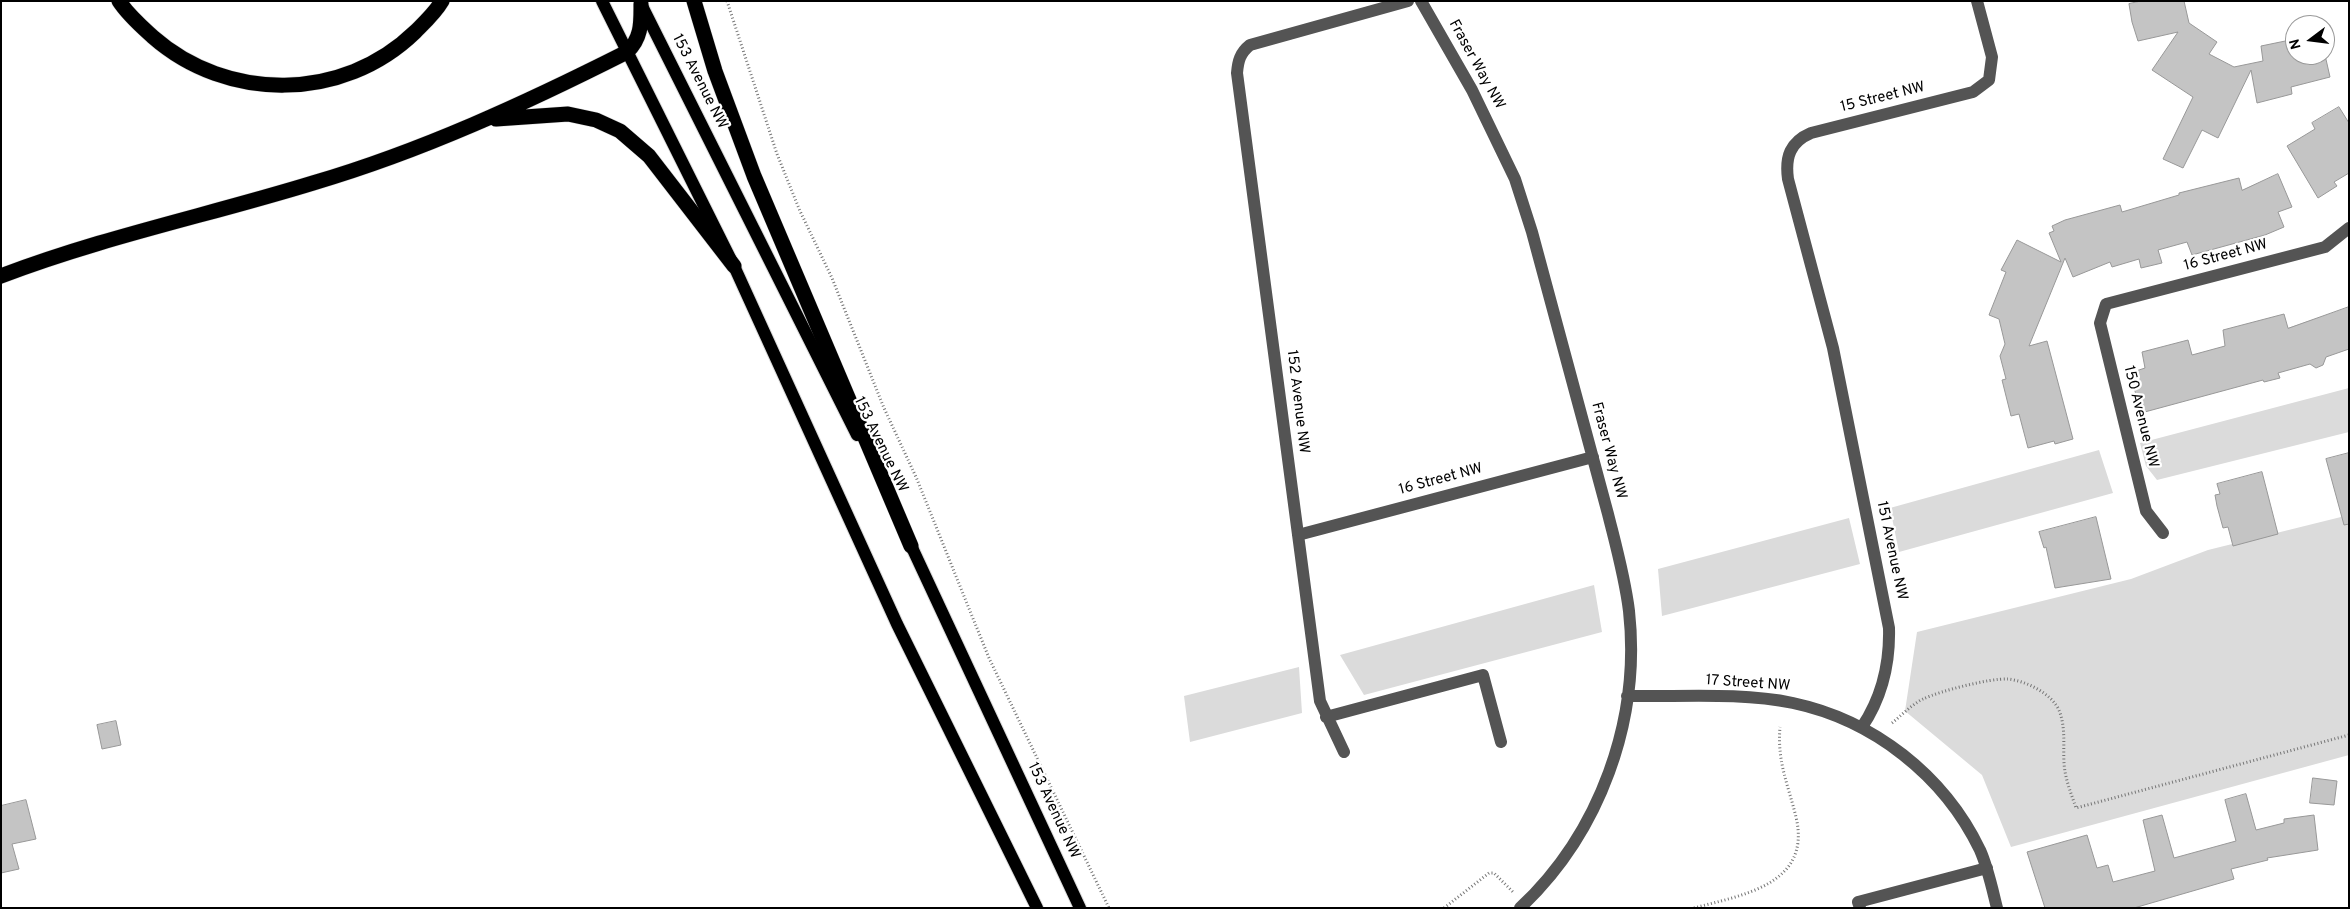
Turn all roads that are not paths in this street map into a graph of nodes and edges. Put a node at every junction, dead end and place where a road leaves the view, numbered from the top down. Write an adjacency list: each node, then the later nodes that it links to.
1 (119, 1): 2 (highway)
2 (442, 1)
3 (602, 1): 9 (main road)
4 (694, 1): 19 (highway)
5 (1408, 1): 18 (street, 152 Avenue NW)
6 (1421, 1): 16 (street, Fraser Way NW)
7 (1977, 1): 11 (street, 15 Street NW)
8 (640, 2): 9 (highway); 19 (main road, 153 Avenue NW)
9 (627, 52): 10 (highway); 13 (main road)
10 (484, 120): 13 (highway); 14 (highway)
11 (1789, 151): 22 (street, 151 Avenue NW)
12 (2349, 228): 15 (street, 16 Street NW)
13 (734, 266): 26 (main road)
14 (1, 276)
15 (2106, 304): 17 (street, 150 Avenue NW)
16 (1593, 457): 18 (street, 16 Street NW); 20 (street, Fraser Way NW)
17 (2164, 533)
18 (1298, 535): 21 (street, 152 Avenue NW)
19 (911, 546): 27 (main road, 153 Avenue NW)
20 (1627, 696): 22 (street, 17 Street NW); 28 (street, Fraser Way NW)
21 (1326, 717): 23 (street); 24 (street, 152 Avenue NW)
22 (1862, 727): 25 (street)
23 (1501, 742)
24 (1344, 752)
25 (1987, 868): 29 (street); 30 (street)
26 (1036, 908)
27 (1080, 908)
28 (1520, 908)
29 (1860, 908)
30 (1997, 908)

